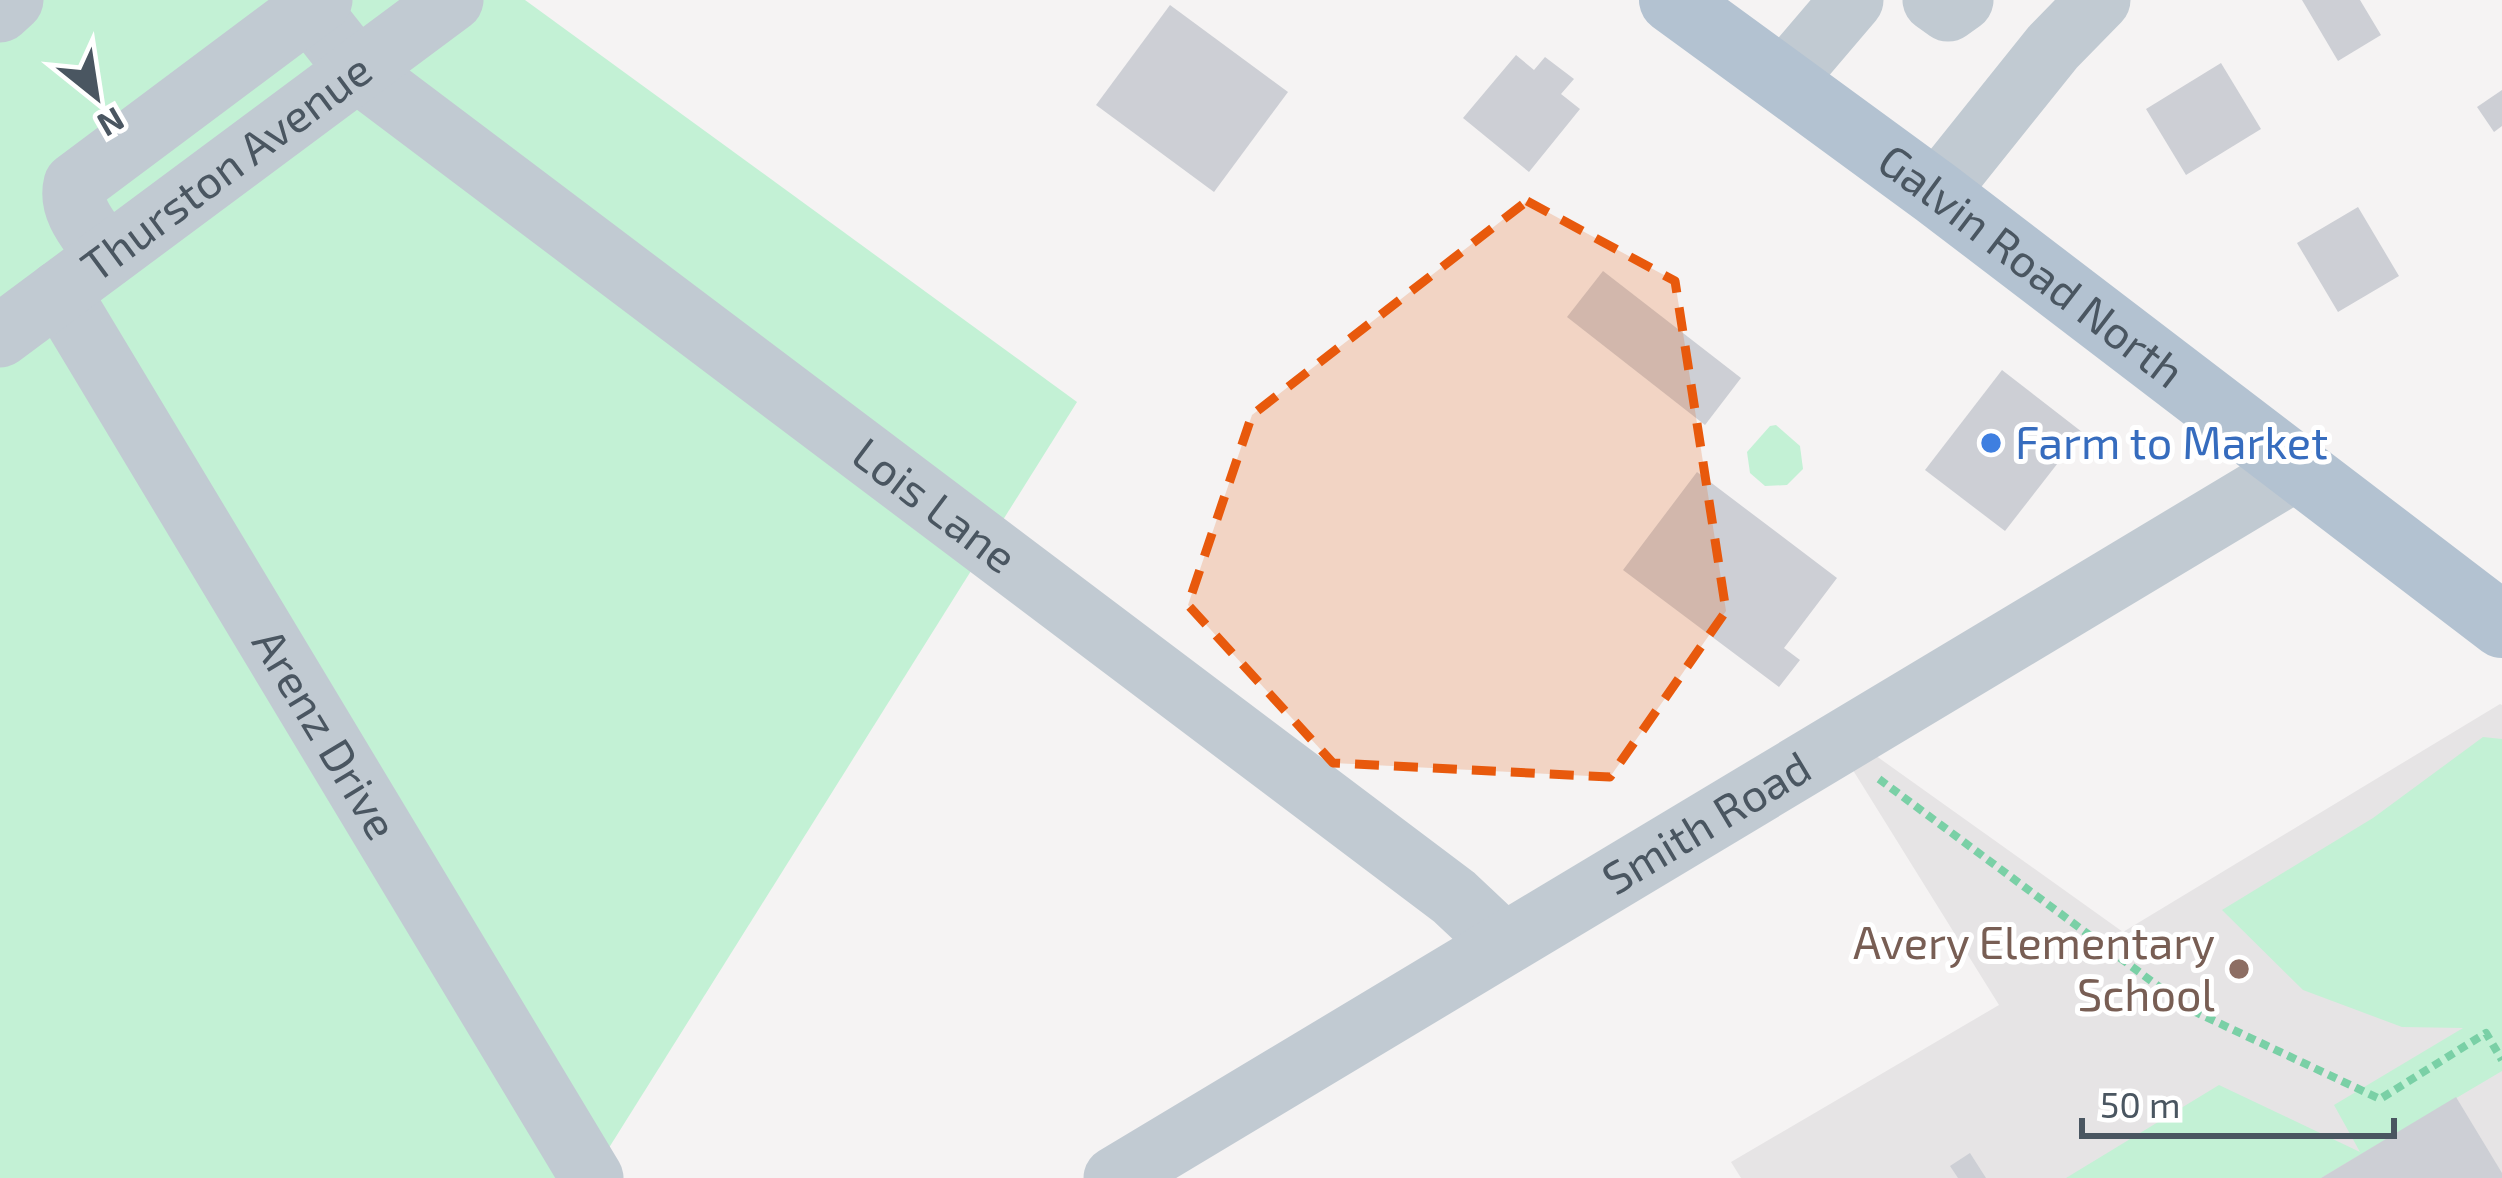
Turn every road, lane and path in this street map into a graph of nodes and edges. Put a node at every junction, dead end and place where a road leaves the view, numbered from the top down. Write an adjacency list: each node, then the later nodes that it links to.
1 (12, 0): 9 (street)
2 (452, 0): 10 (street, Thurston Avenue)
3 (1672, 0): 11 (main road, Galvin Road North)
4 (1852, 0): 11 (street)
5 (1934, 0): 6 (street)
6 (1961, 0)
7 (2099, 0): 12 (street)
8 (315, 4): 10 (street, Lois Lane); 13 (street, Arenz Drive)
9 (0, 11)
10 (358, 71): 13 (street, Thurston Avenue); 18 (street, Lois Lane)
11 (1783, 81): 12 (main road, Galvin Road North)
12 (1936, 193): 15 (main road, Galvin Road North)
13 (83, 274): 14 (street, Thurston Avenue); 20 (street, Arenz Drive)
14 (0, 336)
15 (2298, 468): 16 (main road, Galvin Road North); 18 (street, Smith Road)
16 (2502, 625)
17 (1864, 767): 19 (path)
18 (1504, 944): 21 (street, Smith Road)
19 (2502, 1060)
20 (592, 1178)
21 (1115, 1178)

